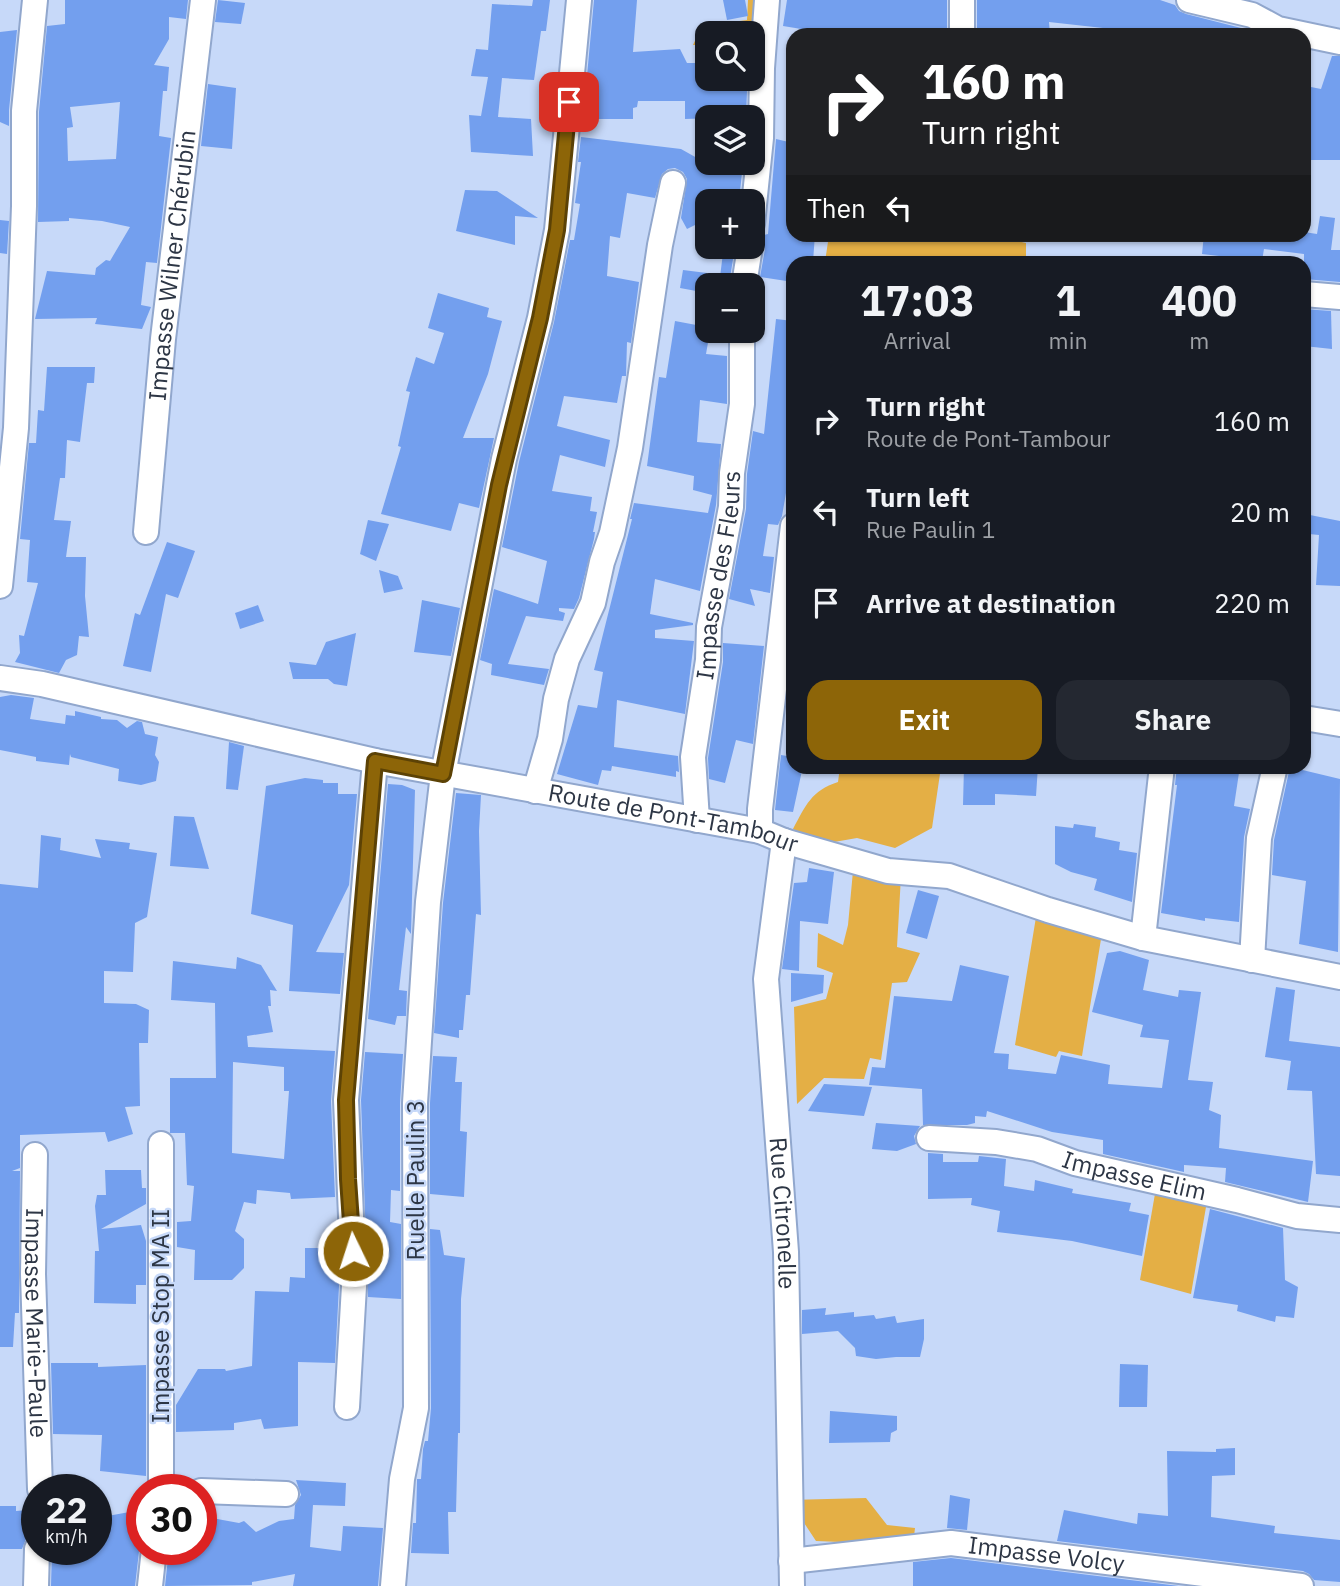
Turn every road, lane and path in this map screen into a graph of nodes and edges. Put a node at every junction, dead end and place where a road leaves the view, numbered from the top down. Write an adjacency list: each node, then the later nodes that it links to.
1 (35, 0): 17 (street)
2 (203, 0): 16 (street, Impasse Wilner Chérubin)
3 (579, 0): 23 (street, Ruelle Paulin 3)
4 (767, 0): 12 (street)
5 (962, 0): 7 (street)
6 (1189, 0): 8 (street)
7 (962, 28)
8 (1276, 28)
9 (1311, 36): 10 (street)
10 (1340, 42)
11 (673, 183): 26 (street)
12 (756, 189)
13 (1311, 295): 14 (street)
14 (1340, 297)
15 (742, 343): 27 (street, Impasse des Fleurs)
16 (146, 533)
17 (0, 586)
18 (786, 586): 28 (street)
19 (0, 678): 22 (street, Route de Pont-Tambour)
20 (1311, 719): 21 (street)
21 (1340, 724)
22 (375, 761): 23 (street, Route de Pont-Tambour); 37 (street)
23 (443, 774): 26 (street, Route de Pont-Tambour); 47 (street, Ruelle Paulin 3)
24 (1161, 774): 30 (street)
25 (1273, 774): 31 (street)
26 (535, 791): 27 (street, Route de Pont-Tambour)
27 (697, 820): 28 (street, Route de Pont-Tambour)
28 (760, 831): 29 (street, Route de Pont-Tambour)
29 (785, 841): 30 (street, Route de Pont-Tambour); 44 (street, Rue Citronelle)
30 (1143, 938): 31 (street, Route de Pont-Tambour)
31 (1252, 960): 32 (street, Route de Pont-Tambour)
32 (1340, 977)
33 (929, 1138): 36 (street, Impasse Elim)
34 (161, 1144): 39 (street, Impasse Stop MA II)
35 (35, 1155): 38 (street, Impasse Marie-Paule)
36 (1340, 1220)
37 (347, 1407)
38 (40, 1474)
39 (161, 1474)
40 (217, 1492): 41 (street)
41 (286, 1494)
42 (37, 1565): 45 (street)
43 (152, 1565): 46 (street)
44 (791, 1574): 48 (street, Impasse Volcy)
45 (36, 1586)
46 (150, 1586)
47 (393, 1586)
48 (1301, 1586)

